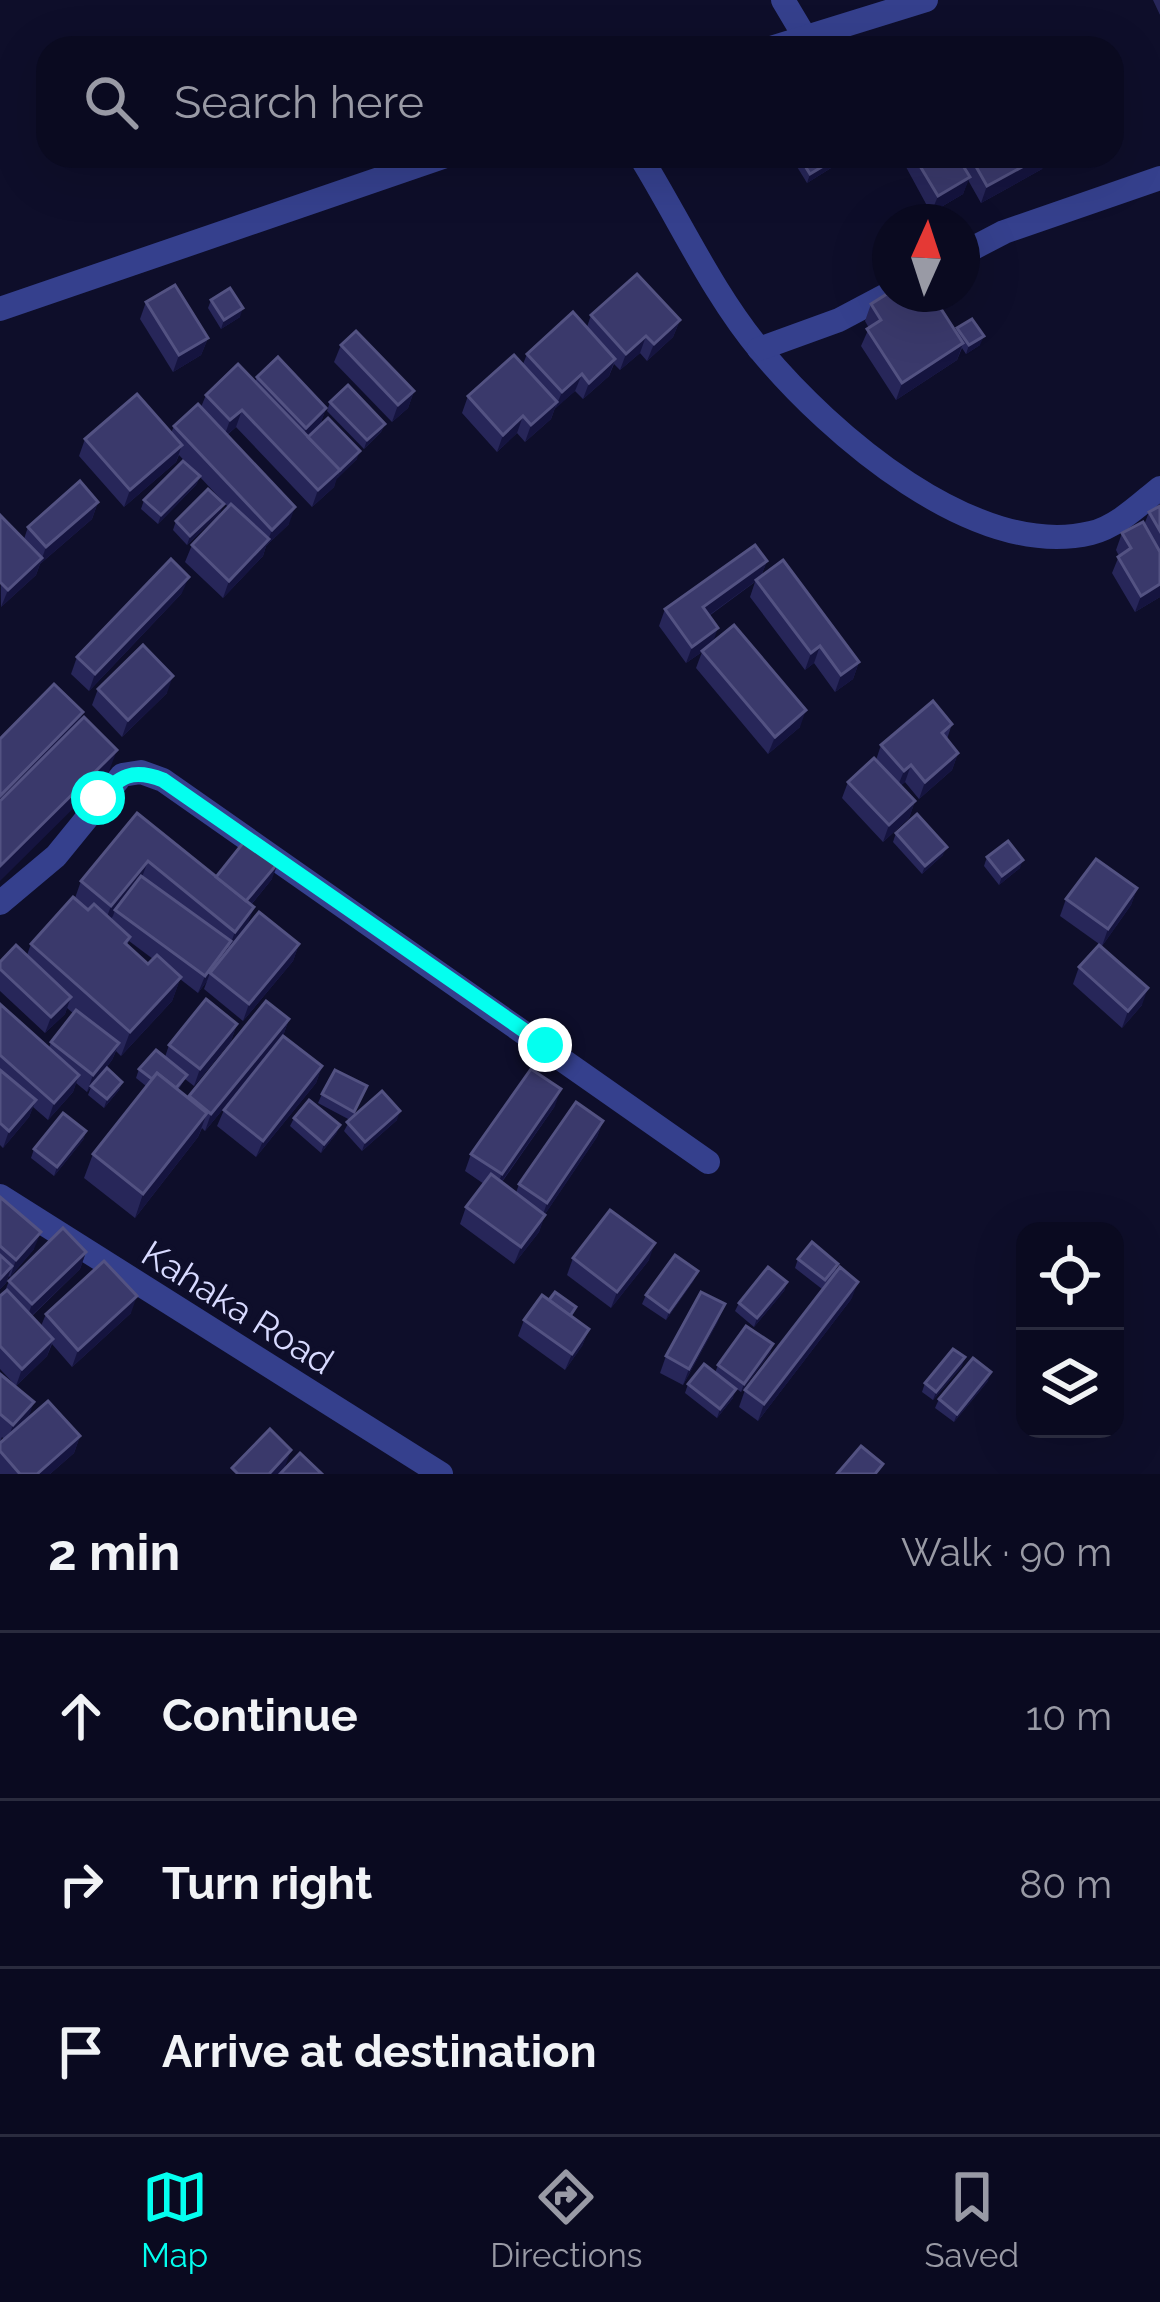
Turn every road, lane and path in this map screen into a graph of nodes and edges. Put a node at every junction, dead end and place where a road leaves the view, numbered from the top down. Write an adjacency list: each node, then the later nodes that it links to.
1 (783, 0): 3 (street)
2 (926, 0): 4 (street)
3 (805, 36)
4 (809, 36)
5 (411, 168): 10 (street)
6 (647, 168): 11 (street)
7 (1160, 178): 8 (street)
8 (980, 245)
9 (872, 302): 11 (street)
10 (0, 309)
11 (759, 349): 12 (street)
12 (1160, 488)
13 (0, 903): 14 (street)
14 (708, 1162)
15 (0, 1196): 16 (street, Kahaka Road)
16 (441, 1474)

